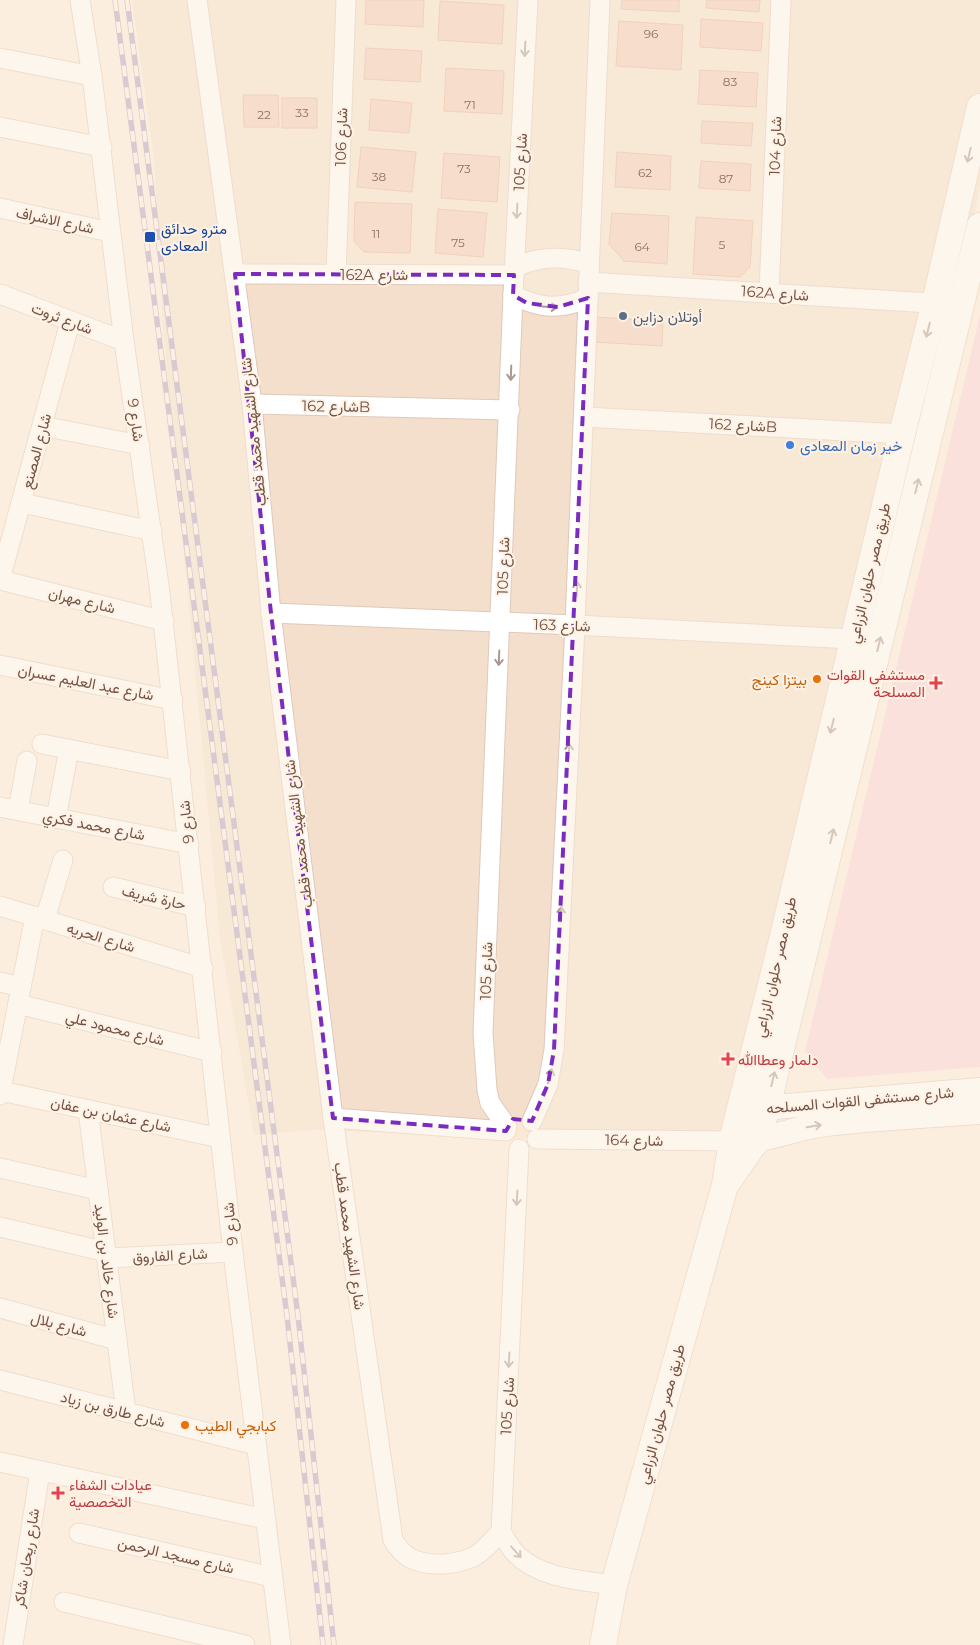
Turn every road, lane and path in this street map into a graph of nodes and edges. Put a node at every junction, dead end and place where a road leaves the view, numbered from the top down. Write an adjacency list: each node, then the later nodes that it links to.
1 (80, 0): 8 (street, شارع 9)
2 (197, 0): 16 (street, شارع الشهيد محمد قطب)
3 (346, 0): 17 (street, شارع 106)
4 (528, 0): 15 (street, شارع 105, one-way to 15)
5 (600, 0): 18 (street)
6 (781, 0): 19 (street, شارع 104)
7 (0, 58): 8 (street)
8 (92, 76): 11 (street, شارع 9)
9 (980, 107): 22 (main road, طريق مصر حلوان الزراعي, one-way to 22)
10 (0, 127): 11 (street)
11 (102, 147): 14 (street, شارع 9)
12 (0, 208): 14 (street, شارع الاشراف)
13 (980, 226): 23 (main road, طريق مصر حلوان الزراعي)
14 (110, 232): 25 (street, شارع 9)
15 (514, 271): 17 (street, 162A شارع); 18 (street); 21 (street, شارع 105)
16 (234, 274): 17 (street, 162A شارع); 26 (street, شارع الشهيد محمد قطب)
17 (336, 274)
18 (588, 281): 19 (street, 162A شارع); 21 (street, one-way to 18); 28 (street)
19 (769, 293): 22 (street, 162A شارع)
20 (0, 294): 24 (street, شارع ثروت)
21 (513, 295): 27 (street, شارع 105, one-way to 27)
22 (935, 303): 23 (street, 162A شارع); 30 (main road, طريق مصر حلوان الزراعي, one-way to 30)
23 (961, 305): 51 (main road, طريق مصر حلوان الزراعي, one-way to 23)
24 (70, 322): 25 (street, شارع ثروت); 29 (street, شارع المصنع)
25 (124, 341): 31 (street, شارع 9)
26 (252, 404): 27 (street, شارع 162B); 35 (street, شارع الشهيد محمد قطب)
27 (510, 410): 37 (street, شارع 105)
28 (584, 417): 30 (street, شارع 162B); 38 (street, one-way to 28)
29 (42, 426): 31 (street); 32 (street, شارع المصنع)
30 (902, 434): 39 (main road, طريق مصر حلوان الزراعي)
31 (140, 445): 33 (street, شارع 9)
32 (22, 503): 33 (street); 34 (street, شارع المصنع)
33 (152, 531): 36 (street, شارع 9)
34 (0, 580): 36 (street, شارع مهران)
35 (271, 613): 37 (street, شارع 163); 68 (street, شارع الشهيد محمد قطب)
36 (164, 621): 41 (street, شارع 9)
37 (501, 622): 38 (street, شارع 163); 69 (street, شارع 105, one-way to 69)
38 (575, 625): 39 (street, شارع 163); 70 (street, one-way to 38)
39 (853, 639): 50 (main road, طريق مصر حلوان الزراعي, one-way to 50)
40 (0, 665): 41 (street, شارع عبد العليم عسران)
41 (172, 700): 45 (street, شارع 9)
42 (42, 744): 43 (street)
43 (69, 749): 45 (street); 47 (street)
44 (27, 760): 46 (street)
45 (181, 771): 48 (street, شارع 9)
46 (9, 808): 47 (street, شارع محمد فكري)
47 (56, 818): 48 (street, شارع محمد فكري)
48 (189, 844): 54 (street, شارع 9)
49 (63, 860): 55 (street)
50 (797, 870): 51 (main road); 56 (main road, طريق مصر حلوان الزراعي)
51 (824, 871): 56 (main road, طريق مصر حلوان الزراعي)
52 (113, 887): 54 (street, حارة شريف)
53 (0, 906): 55 (street, شارع الحريه)
54 (196, 907): 57 (street, شارع 9)
55 (40, 918): 57 (street, شارع الحريه); 59 (street)
56 (798, 923): 64 (main road, طريق مصر حلوان الزراعي, one-way to 56); 66 (main road, طريق مصر حلوان الزراعي)
57 (203, 968): 61 (street, شارع 9)
58 (0, 982): 59 (street, شارع محمود علي)
59 (20, 996): 60 (street); 61 (street, شارع محمود علي)
60 (5, 1048): 63 (street)
61 (212, 1052): 71 (street, شارع 9)
62 (980, 1090): 64 (street, شارع مستشفى القوات المسلحه)
63 (0, 1093): 65 (street, شارع عثمان بن عفان)
64 (767, 1107): 66 (street, شارع مستشفى القوات المسلحه); 72 (main road, طريق مصر حلوان الزراعي)
65 (88, 1110): 71 (street, شارع عثمان بن عفان); 75 (street, شارع خالد بن الوليد)
66 (740, 1110): 72 (main road, طريق مصر حلوان الزراعي)
67 (980, 1112): 72 (street, شارع مستشفى القوات المسلحه, one-way to 67)
68 (333, 1118): 69 (street); 87 (street, شارع الشهيد محمد قطب)
69 (506, 1129): 70 (street); 73 (street)
70 (534, 1130): 72 (street, شارع 164); 73 (street)
71 (220, 1138): 77 (street, شارع 9)
72 (744, 1141): 90 (main road, طريق مصر حلوان الزراعي)
73 (519, 1149): 87 (street, شارع 105, one-way to 87)
74 (0, 1168): 75 (street)
75 (98, 1190): 78 (street, شارع خالد بن الوليد)
76 (0, 1227): 78 (street, شارع الفاروق)
77 (233, 1252): 78 (street, شارع الفاروق); 83 (street, شارع 9)
78 (107, 1255): 80 (street, شارع خالد بن الوليد)
79 (0, 1308): 80 (street, شارع بلال)
80 (117, 1340): 82 (street, شارع خالد بن الوليد)
81 (0, 1380): 82 (street, شارع طارق بن زياد)
82 (126, 1412): 83 (street, شارع طارق بن زياد)
83 (256, 1446): 86 (street, شارع 9)
84 (0, 1462): 85 (street)
85 (40, 1471): 86 (street); 92 (street, شارع ريحان شاكر)
86 (265, 1519): 89 (street, شارع 9)
87 (501, 1532): 90 (street, one-way to 90)
88 (79, 1533): 89 (street, شارع مسجد الرحمن)
89 (272, 1577): 94 (street, شارع 9)
90 (614, 1585): 95 (main road, طريق مصر حلوان الزراعي)
91 (64, 1602): 93 (street)
92 (13, 1645)
93 (245, 1645)
94 (281, 1645)
95 (603, 1645)

